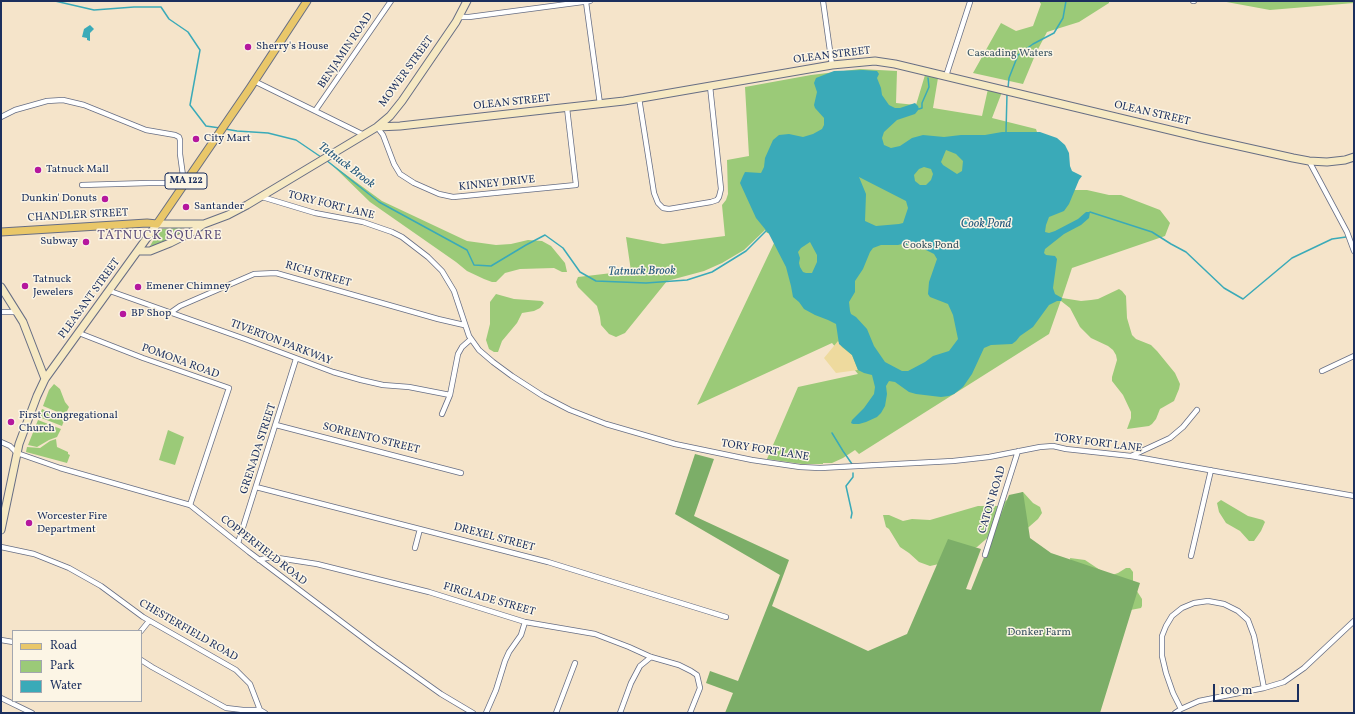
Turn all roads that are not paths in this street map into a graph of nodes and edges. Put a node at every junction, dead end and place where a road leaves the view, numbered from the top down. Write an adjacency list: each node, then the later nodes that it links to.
1 (391, 1): 16 (street, BENJAMIN ROAD)
2 (467, 1): 8 (street, MOWER STREET)
3 (590, 1): 6 (street)
4 (823, 1): 9 (street)
5 (304, 2): 11 (main road, PLEASANT STREET / MA 122)
6 (586, 2): 8 (street); 14 (street)
7 (970, 2): 10 (street)
8 (459, 17): 18 (street, MOWER STREET)
9 (832, 65): 10 (street, OLEAN STREET); 12 (street, OLEAN STREET)
10 (946, 76): 21 (street, OLEAN STREET)
11 (254, 81): 16 (street); 22 (main road, PLEASANT STREET / MA 122)
12 (710, 86): 13 (street, OLEAN STREET); 13 (street)
13 (639, 98): 14 (street, OLEAN STREET)
14 (600, 104): 15 (street, OLEAN STREET)
15 (567, 108): 18 (street, OLEAN STREET); 18 (street, KINNEY DRIVE)
16 (316, 111): 19 (street)
17 (1, 117): 22 (street)
18 (377, 127): 19 (street, MOWER STREET)
19 (364, 135): 24 (street, MOWER STREET)
20 (1354, 157): 21 (street, OLEAN STREET)
21 (1309, 161): 29 (street)
22 (184, 183): 23 (street); 25 (main road, PLEASANT STREET / MA 122)
23 (82, 185)
24 (262, 197): 26 (street, MOWER STREET); 35 (street, TORY FORT LANE)
25 (157, 224): 26 (street, MOWER STREET); 27 (main road, CHANDLER STREET); 28 (street, PLEASANT STREET)
26 (204, 224): 28 (street, MOWER STREET)
27 (1, 232)
28 (138, 251): 31 (street, PLEASANT STREET)
29 (1354, 251)
30 (1, 287): 33 (street)
31 (110, 291): 34 (street, TIVERTON PARKWAY); 36 (street, PLEASANT STREET)
32 (1, 312): 33 (street)
33 (17, 312): 41 (street)
34 (170, 312): 35 (street, RICH STREET); 39 (street, TIVERTON PARKWAY)
35 (464, 325): 37 (street, TORY FORT LANE)
36 (79, 333): 41 (street, PLEASANT STREET); 54 (street, POMONA ROAD)
37 (470, 339): 42 (street); 47 (street, TORY FORT LANE)
38 (1354, 356): 40 (street)
39 (296, 359): 42 (street, TIVERTON PARKWAY); 45 (street, GRENADA STREET)
40 (1322, 371)
41 (45, 379): 48 (street, PLEASANT STREET)
42 (450, 395): 44 (street)
43 (1197, 410): 49 (street)
44 (442, 414)
45 (276, 425): 51 (street, SORRENTO STREET); 52 (street, GRENADA STREET)
46 (1, 442): 48 (street, COPPERFIELD ROAD)
47 (1018, 451): 49 (street, TORY FORT LANE); 61 (street, CATON ROAD)
48 (17, 452): 54 (street, COPPERFIELD ROAD); 55 (street, PLEASANT STREET)
49 (1131, 456): 50 (street, TORY FORT LANE)
50 (1211, 470): 53 (street, TORY FORT LANE); 62 (street)
51 (461, 473)
52 (256, 487): 56 (street, DREXEL STREET); 58 (street, GRENADA STREET)
53 (1354, 496)
54 (190, 505): 58 (street, COPPERFIELD ROAD)
55 (3, 509): 57 (street, PLEASANT STREET)
56 (420, 528): 60 (street); 64 (street, DREXEL STREET)
57 (1, 530)
58 (238, 543): 63 (street, COPPERFIELD ROAD)
59 (1, 547): 65 (street, CHESTERFIELD ROAD)
60 (415, 548)
61 (986, 555)
62 (1191, 556)
63 (259, 560): 67 (street, FIRGLADE STREET); 79 (street, COPPERFIELD ROAD)
64 (726, 617)
65 (149, 621): 68 (street); 77 (street, CHESTERFIELD ROAD)
66 (1354, 621): 74 (street)
67 (526, 622): 71 (street, FIRGLADE STREET); 80 (street)
68 (142, 630)
69 (1, 640): 70 (street)
70 (12, 642)
71 (651, 657): 82 (street); 83 (street, FIRGLADE STREET)
72 (142, 661): 77 (street)
73 (576, 663): 81 (street)
74 (1264, 688): 76 (street); 76 (street)
75 (1, 698): 78 (street)
76 (1181, 709): 84 (street)
77 (263, 712)
78 (32, 713)
79 (473, 713)
80 (486, 713)
81 (556, 713)
82 (620, 713)
83 (690, 713)
84 (1175, 713)

